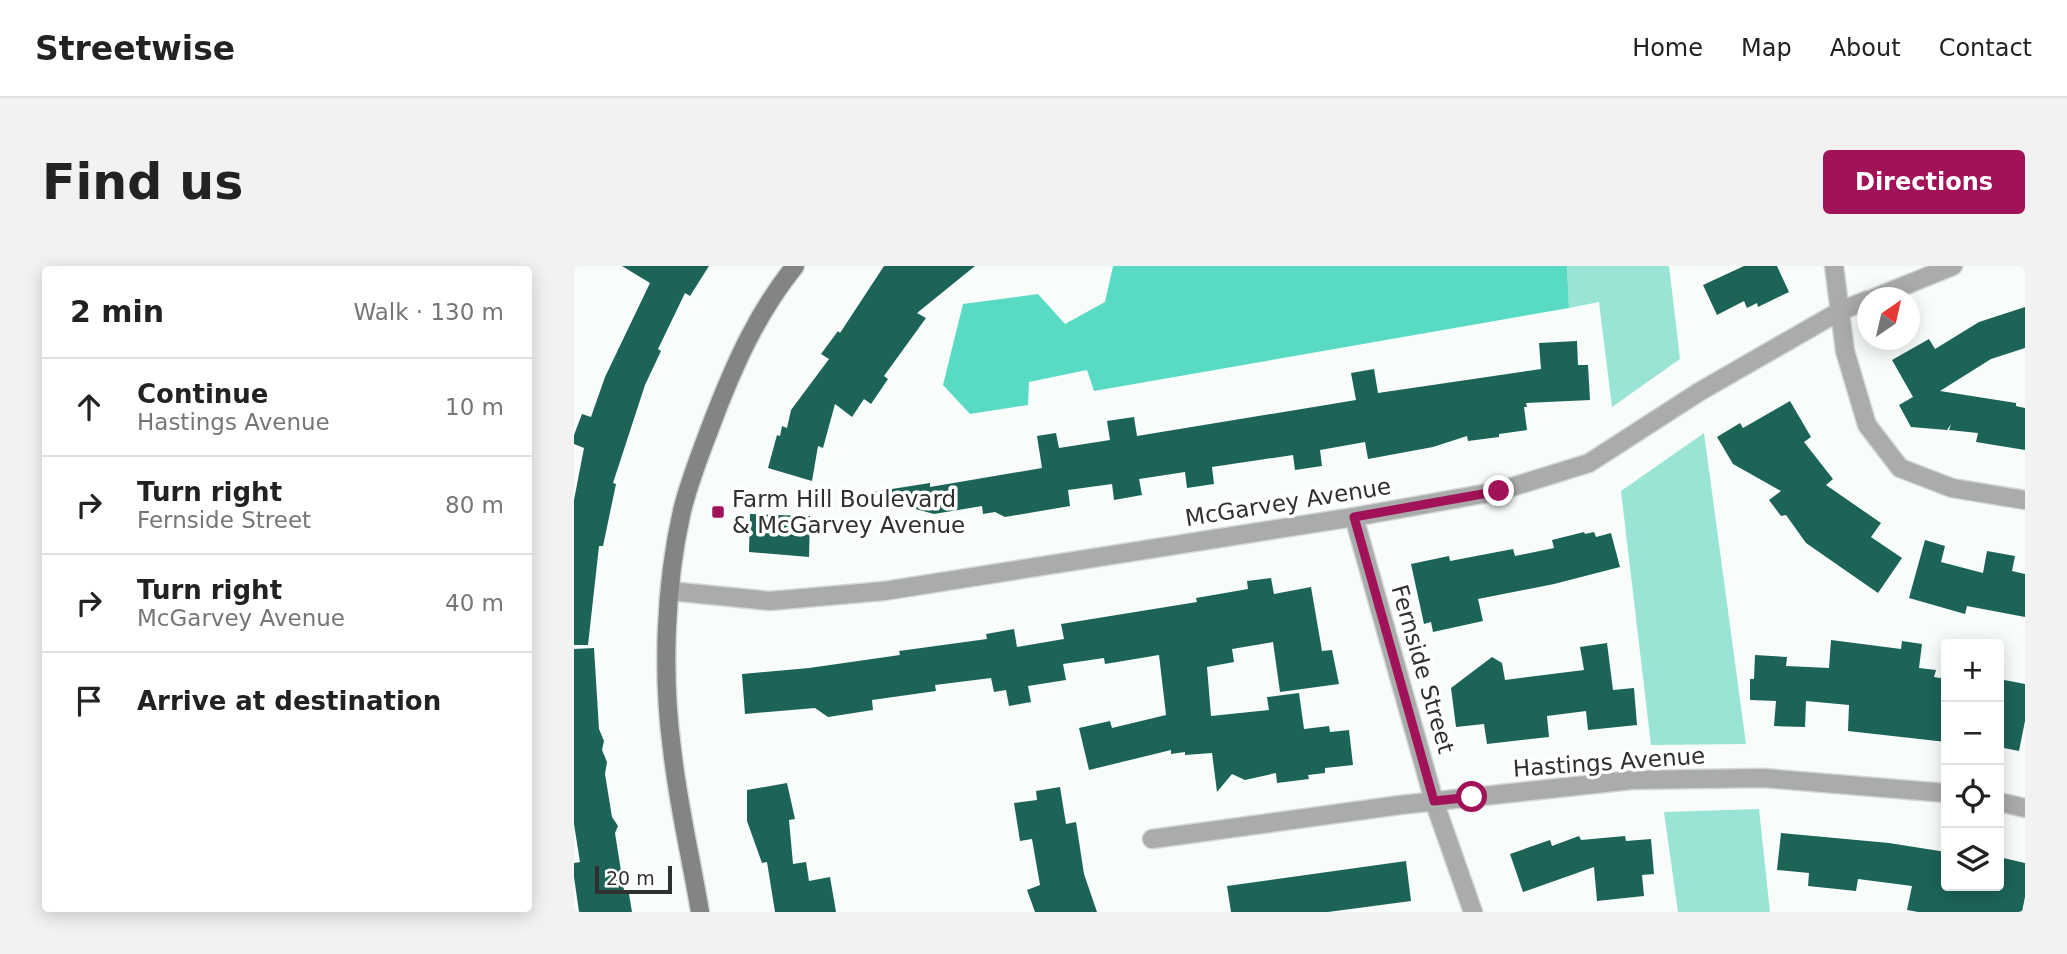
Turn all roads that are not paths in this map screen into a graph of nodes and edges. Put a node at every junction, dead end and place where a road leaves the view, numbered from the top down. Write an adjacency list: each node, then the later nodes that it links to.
1 (795, 266): 9 (main road)
2 (1834, 266): 6 (street)
3 (1953, 266): 4 (street)
4 (1901, 287)
5 (1857, 304): 6 (street, McGarvey Avenue)
6 (1840, 311): 7 (street); 8 (street, McGarvey Avenue)
7 (2025, 500)
8 (1354, 517): 9 (street, McGarvey Avenue); 11 (street, Fernside Street)
9 (670, 591): 15 (main road)
10 (1941, 793): 11 (street, Hastings Avenue)
11 (1434, 801): 14 (street, Hastings Avenue); 16 (street, Fernside Street)
12 (2004, 804): 13 (street)
13 (2025, 808)
14 (1152, 839)
15 (701, 912)
16 (1473, 912)

